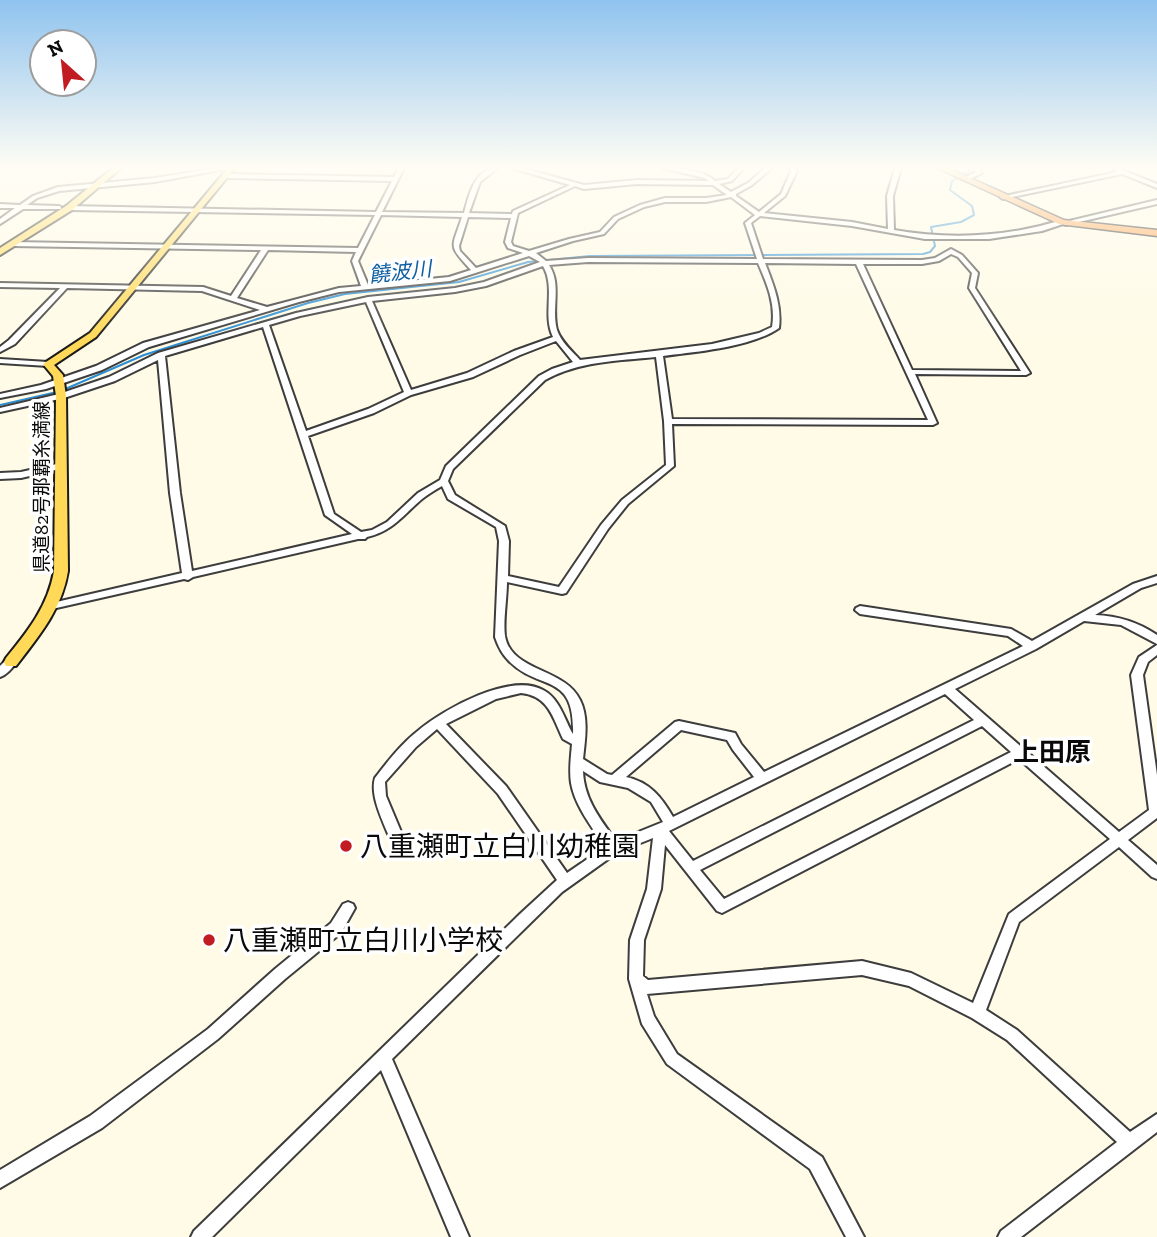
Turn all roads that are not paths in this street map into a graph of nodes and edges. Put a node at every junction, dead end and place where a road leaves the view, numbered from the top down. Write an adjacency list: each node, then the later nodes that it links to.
1 (32, 226): 17 (main road)
2 (41, 226): 16 (main road)
3 (185, 226): 18 (main road)
4 (373, 226): 20 (street)
5 (463, 226): 27 (street)
6 (511, 226): 23 (street)
7 (607, 226): 23 (street)
8 (748, 226): 24 (street)
9 (860, 226): 13 (street)
10 (891, 226): 13 (street)
11 (1051, 226): 15 (street)
12 (1089, 226): 14 (highway)
13 (891, 232): 15 (street)
14 (1157, 233)
15 (951, 238): 21 (street)
16 (13, 244): 18 (street); 22 (main road)
17 (0, 247)
18 (167, 247): 19 (street); 31 (main road)
19 (266, 248): 20 (street); 32 (street)
20 (360, 250): 30 (street)
21 (951, 251): 26 (street); 43 (street)
22 (0, 252)
23 (532, 254): 25 (street); 27 (street)
24 (762, 261): 25 (street); 26 (street); 38 (street)
25 (544, 262): 33 (street); 36 (street)
26 (859, 262): 43 (street)
27 (475, 271): 30 (street)
28 (0, 285): 29 (street)
29 (65, 287): 31 (street); 37 (street)
30 (365, 287): 34 (street)
31 (133, 288): 32 (street); 42 (main road)
32 (233, 298): 34 (street)
33 (368, 299): 35 (street); 45 (street)
34 (268, 310): 44 (street)
35 (265, 323): 39 (street); 49 (street)
36 (558, 338): 41 (street); 45 (street)
37 (0, 350)
38 (659, 353): 41 (street); 48 (street)
39 (161, 355): 44 (street); 54 (street)
40 (0, 361): 42 (street)
41 (578, 363): 52 (street)
42 (48, 364): 44 (main road, 県道82号那覇糸満線)
43 (910, 372): 48 (street)
44 (61, 389): 46 (street); 47 (street); 50 (main road, 県道82号那覇糸満線)
45 (408, 393): 49 (street)
46 (0, 396)
47 (0, 410)
48 (668, 421): 55 (street)
49 (303, 436): 53 (street)
50 (61, 466): 51 (street); 57 (main road, 県道82号那覇糸満線)
51 (0, 476)
52 (444, 481): 53 (street); 55 (street)
53 (362, 537): 54 (street)
54 (188, 577): 57 (street)
55 (502, 578): 68 (street)
56 (1157, 579): 59 (street)
57 (52, 606): 63 (main road, 県道82号那覇糸満線)
58 (860, 610): 61 (street)
59 (1082, 618): 60 (street); 61 (street)
60 (1157, 640)
61 (1031, 646): 65 (street)
62 (1157, 649): 73 (street)
63 (10, 662): 64 (street)
64 (0, 673)
65 (946, 688): 66 (street); 72 (street)
66 (982, 721): 69 (street); 78 (street)
67 (439, 724): 68 (street); 76 (street); 80 (street)
68 (578, 741): 70 (street)
69 (1018, 753): 75 (street); 78 (street)
70 (578, 762): 71 (street); 77 (street)
71 (616, 779): 72 (street); 74 (street)
72 (762, 779): 74 (street)
73 (1157, 812): 75 (street)
74 (665, 826): 77 (street); 78 (street); 82 (street)
75 (1119, 841): 79 (street); 83 (street)
76 (400, 846)
77 (613, 848): 80 (street)
78 (691, 868)
79 (1157, 873)
80 (566, 882): 84 (street)
81 (348, 908): 87 (street)
82 (636, 979): 83 (street); 90 (street)
83 (977, 1013): 86 (street)
84 (384, 1059): 88 (street); 89 (street)
85 (1157, 1122): 86 (street)
86 (1129, 1143): 91 (street)
87 (0, 1180)
88 (200, 1237)
89 (460, 1237)
90 (855, 1237)
91 (1007, 1237)

